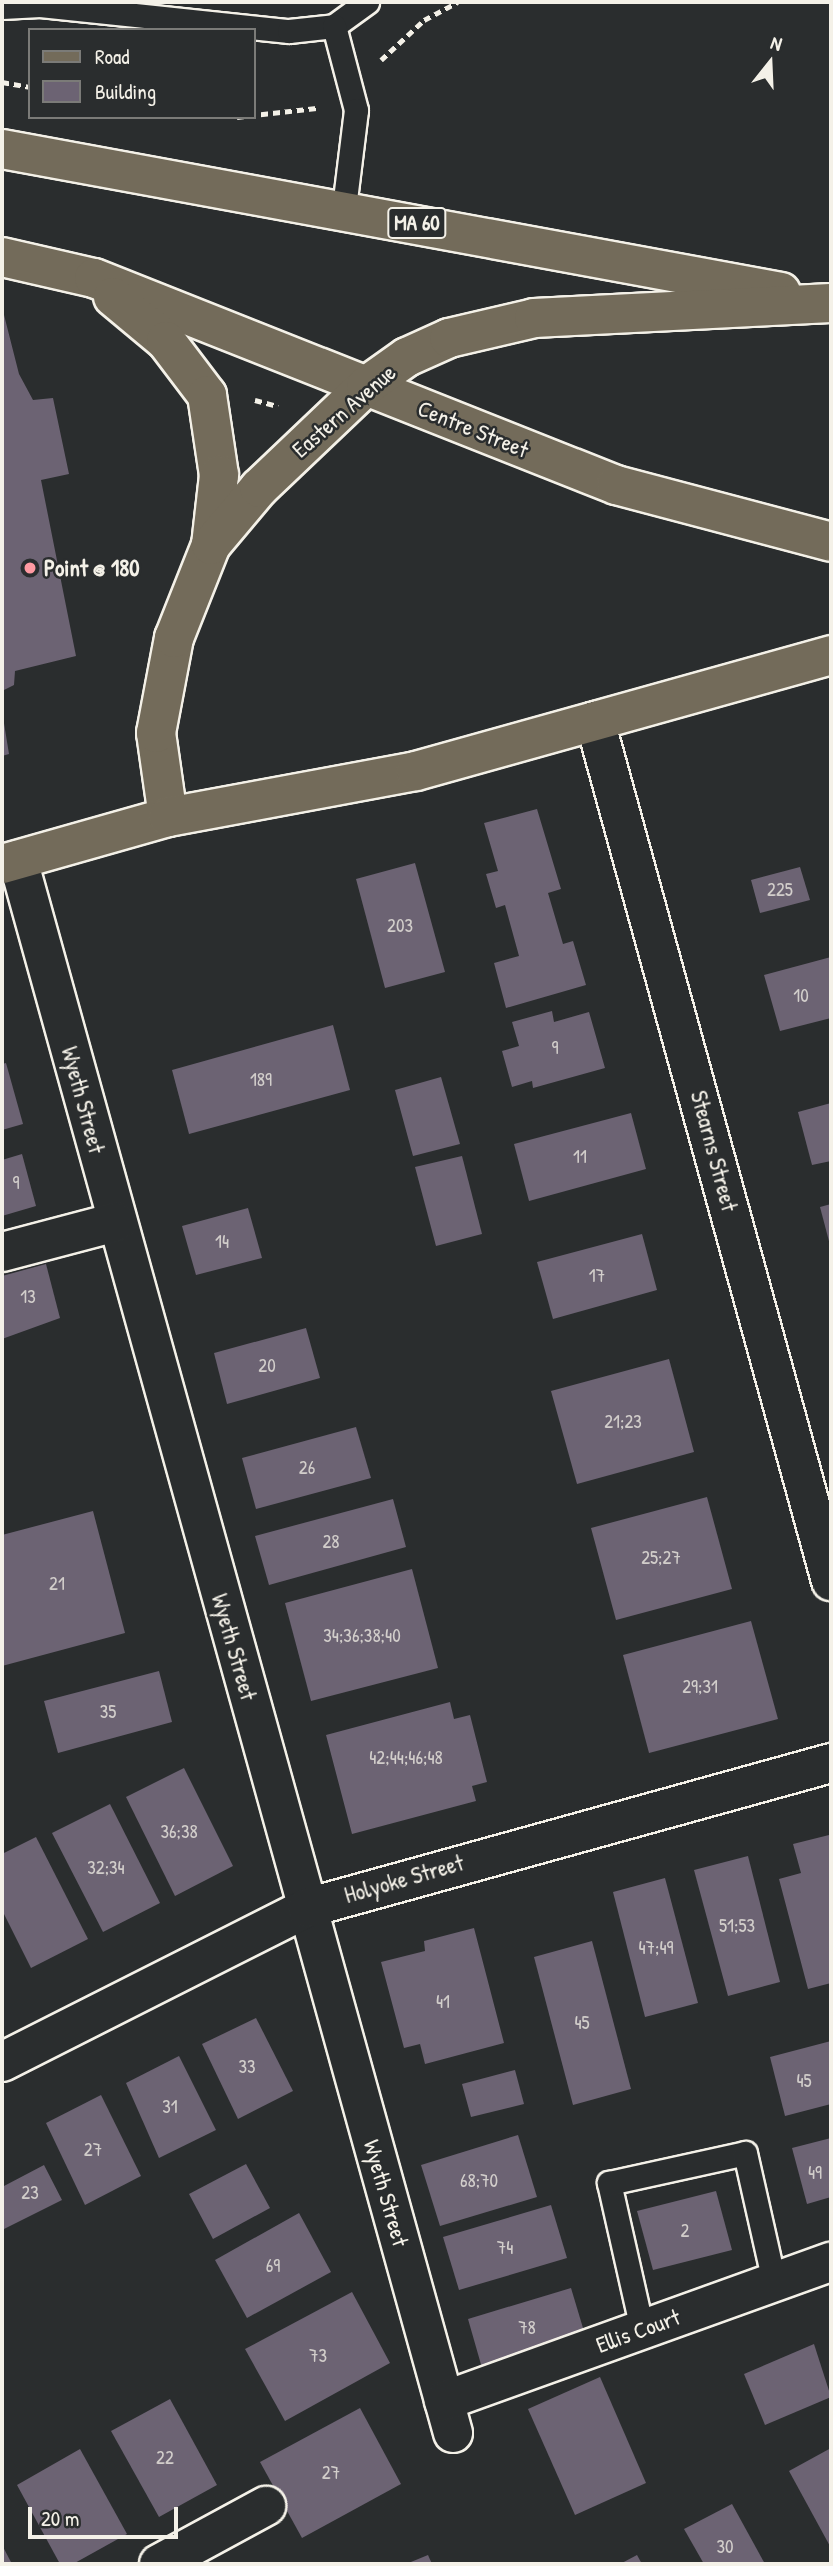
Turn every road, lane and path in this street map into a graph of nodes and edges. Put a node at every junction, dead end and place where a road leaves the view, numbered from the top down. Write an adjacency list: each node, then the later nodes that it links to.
1 (367, 2): 3 (lane)
2 (2, 7): 3 (lane)
3 (334, 26): 7 (lane)
4 (2, 82): 5 (path)
5 (28, 87)
6 (2, 149): 7 (main road, MA 60)
7 (344, 208): 10 (main road, MA 60)
8 (2, 257): 9 (main road, Centre Street)
9 (94, 278): 11 (main road, Centre Street); 15 (main road)
10 (831, 303): 11 (main road, Eastern Avenue)
11 (366, 386): 14 (main road, Centre Street); 15 (main road, Eastern Avenue)
12 (255, 400): 13 (path)
13 (289, 408)
14 (831, 542)
15 (211, 545): 18 (main road, Eastern Avenue)
16 (831, 655): 17 (main road)
17 (595, 721): 18 (main road); 22 (street, Stearns Street)
18 (168, 817): 19 (main road)
19 (10, 862): 20 (street, Wyeth Street)
20 (116, 1222): 21 (street); 24 (street, Wyeth Street)
21 (2, 1252)
22 (831, 1581)
23 (831, 1763): 24 (street, Holyoke Street)
24 (307, 1908): 25 (street, Holyoke Street); 29 (street, Wyeth Street)
25 (2, 2062)
26 (831, 2262): 27 (street, Ellis Court)
27 (774, 2282): 28 (street, Ellis Court); 28 (lane)
28 (642, 2329): 29 (street, Ellis Court)
29 (448, 2417)
30 (266, 2507): 31 (street)
31 (159, 2564)

